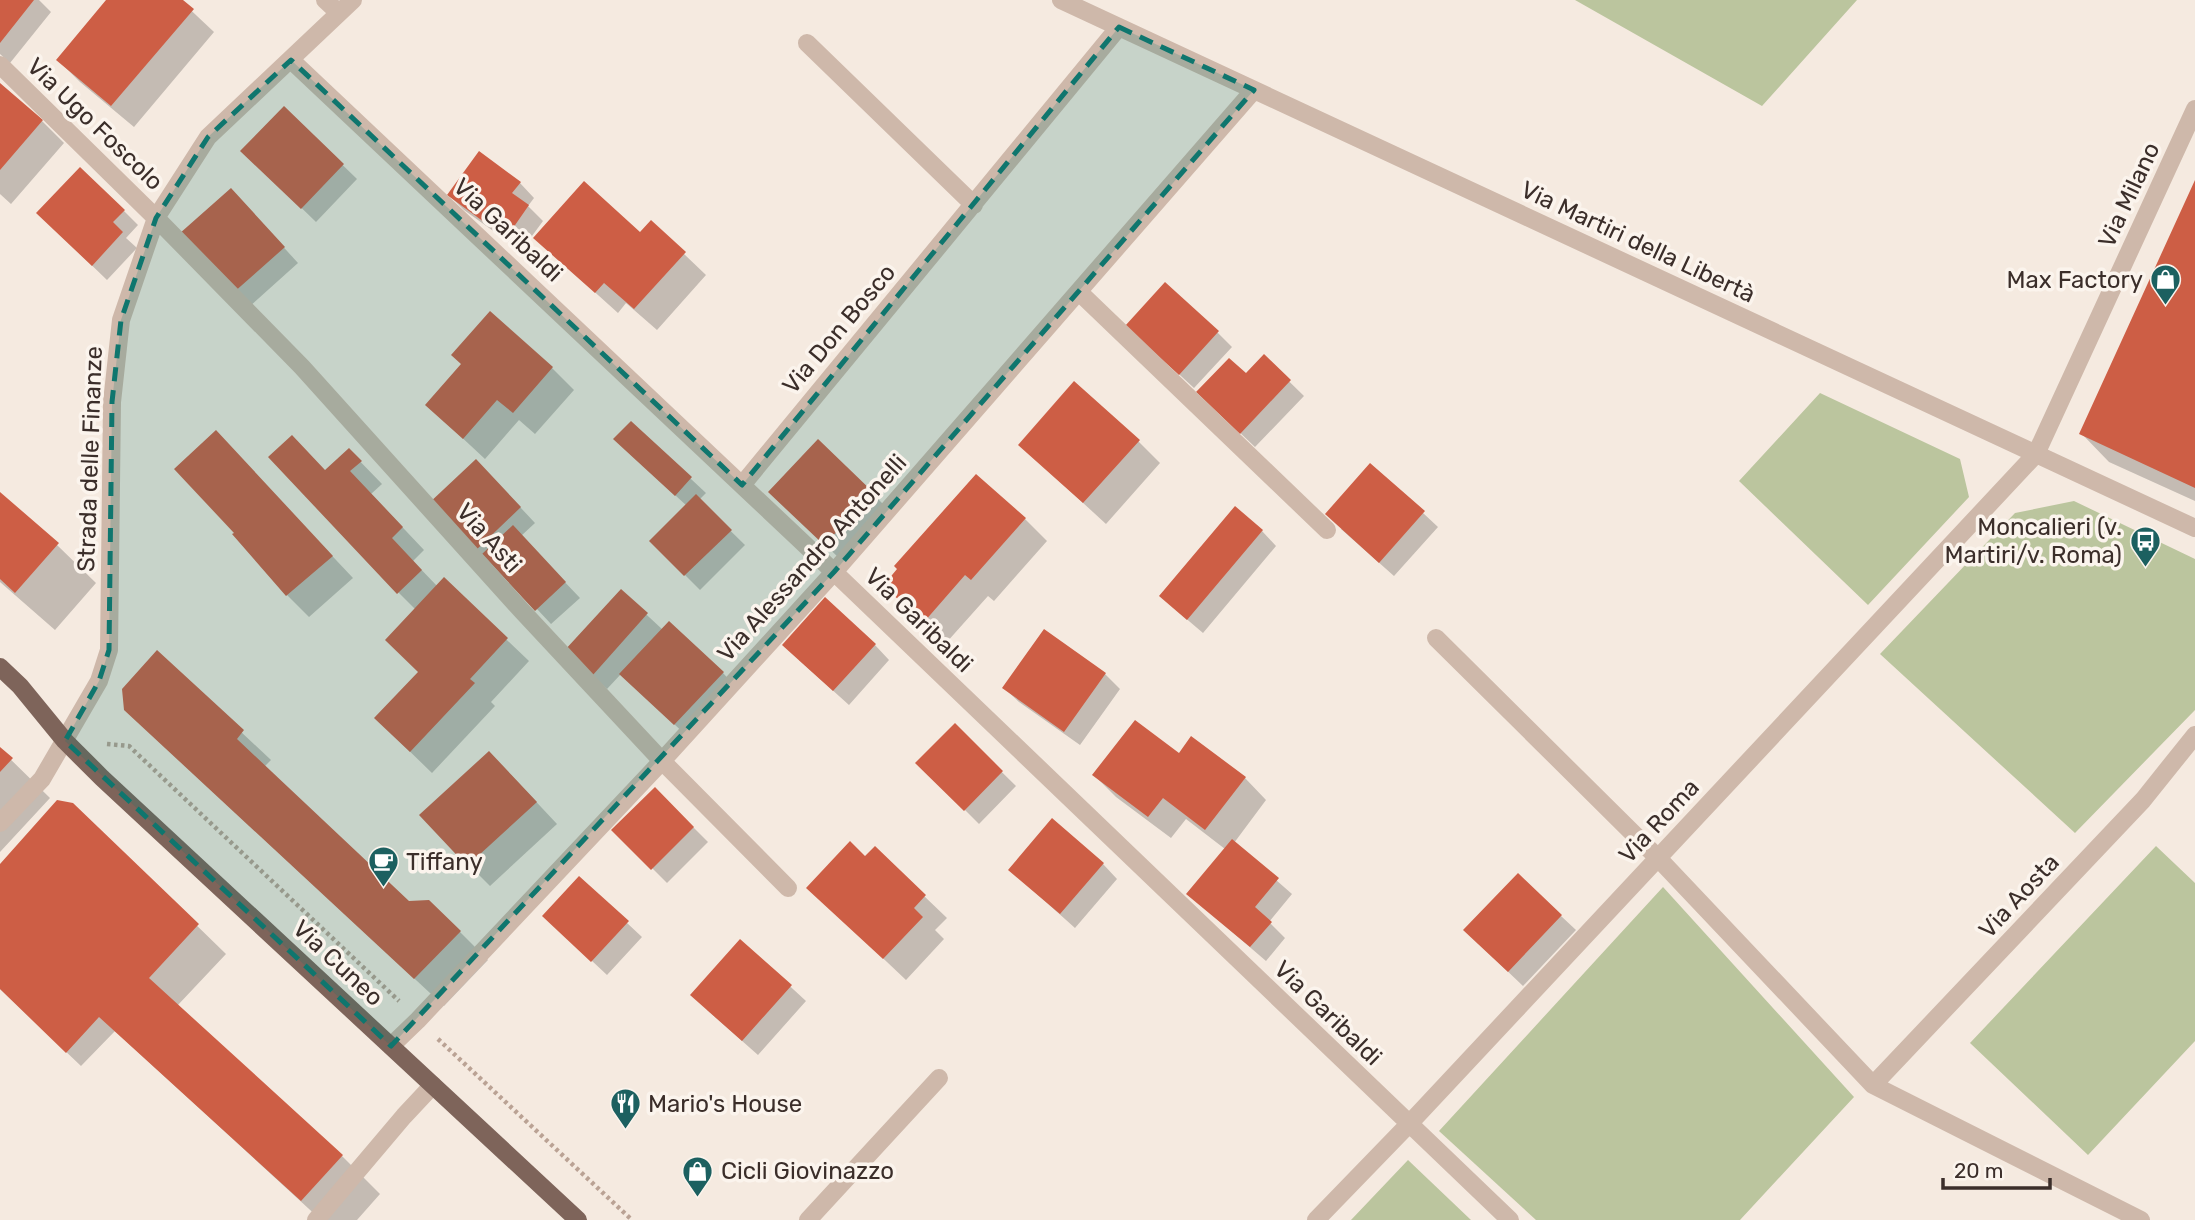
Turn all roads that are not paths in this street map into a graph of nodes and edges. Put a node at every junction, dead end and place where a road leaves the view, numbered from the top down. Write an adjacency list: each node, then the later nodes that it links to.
1 (325, 0): 4 (street)
2 (353, 0): 4 (street, Strada delle Finanze)
3 (1061, 0): 5 (street, Via Martiri della Libertà)
4 (339, 13): 7 (street, Strada delle Finanze)
5 (1119, 27): 9 (street, Via Martiri della Libertà); 11 (street, Via Don Bosco)
6 (807, 43): 11 (street)
7 (291, 60): 12 (street, Strada delle Finanze); 15 (street, Via Garibaldi)
8 (0, 65): 12 (street, Via Ugo Foscolo)
9 (1254, 90): 13 (street, Via Alessandro Antonelli); 14 (street, Via Martiri della Libertà)
10 (2195, 109): 14 (street, Via Milano)
11 (974, 205): 15 (street, Via Don Bosco)
12 (156, 218): 22 (street, Strada delle Finanze); 23 (street, Via Asti)
13 (1079, 292): 17 (street); 18 (street, Via Alessandro Antonelli)
14 (2036, 454): 16 (street, Via Martiri della Libertà); 25 (street, Via Roma)
15 (742, 485): 18 (street, Via Garibaldi)
16 (2195, 528)
17 (1327, 530)
18 (834, 572): 23 (street, Via Alessandro Antonelli); 31 (street, Via Garibaldi)
19 (1436, 638): 25 (street)
20 (0, 667): 22 (main road, Via Cuneo)
21 (2195, 735): 29 (street, Via Aosta)
22 (65, 741): 24 (street, Strada delle Finanze); 27 (main road, Via Cuneo)
23 (662, 761): 26 (street, Via Asti); 27 (street, Via Alessandro Antonelli)
24 (0, 823)
25 (1658, 858): 29 (street); 31 (street, Via Roma)
26 (788, 888)
27 (391, 1046): 30 (main road, Via Cuneo)
28 (939, 1078): 34 (street)
29 (1873, 1085): 37 (street)
30 (433, 1086): 32 (street); 33 (main road, Via Cuneo)
31 (1409, 1124): 35 (street, Via Roma); 36 (street, Via Garibaldi)
32 (316, 1220)
33 (578, 1220)
34 (808, 1220)
35 (1316, 1220)
36 (1510, 1220)
37 (2141, 1220)

